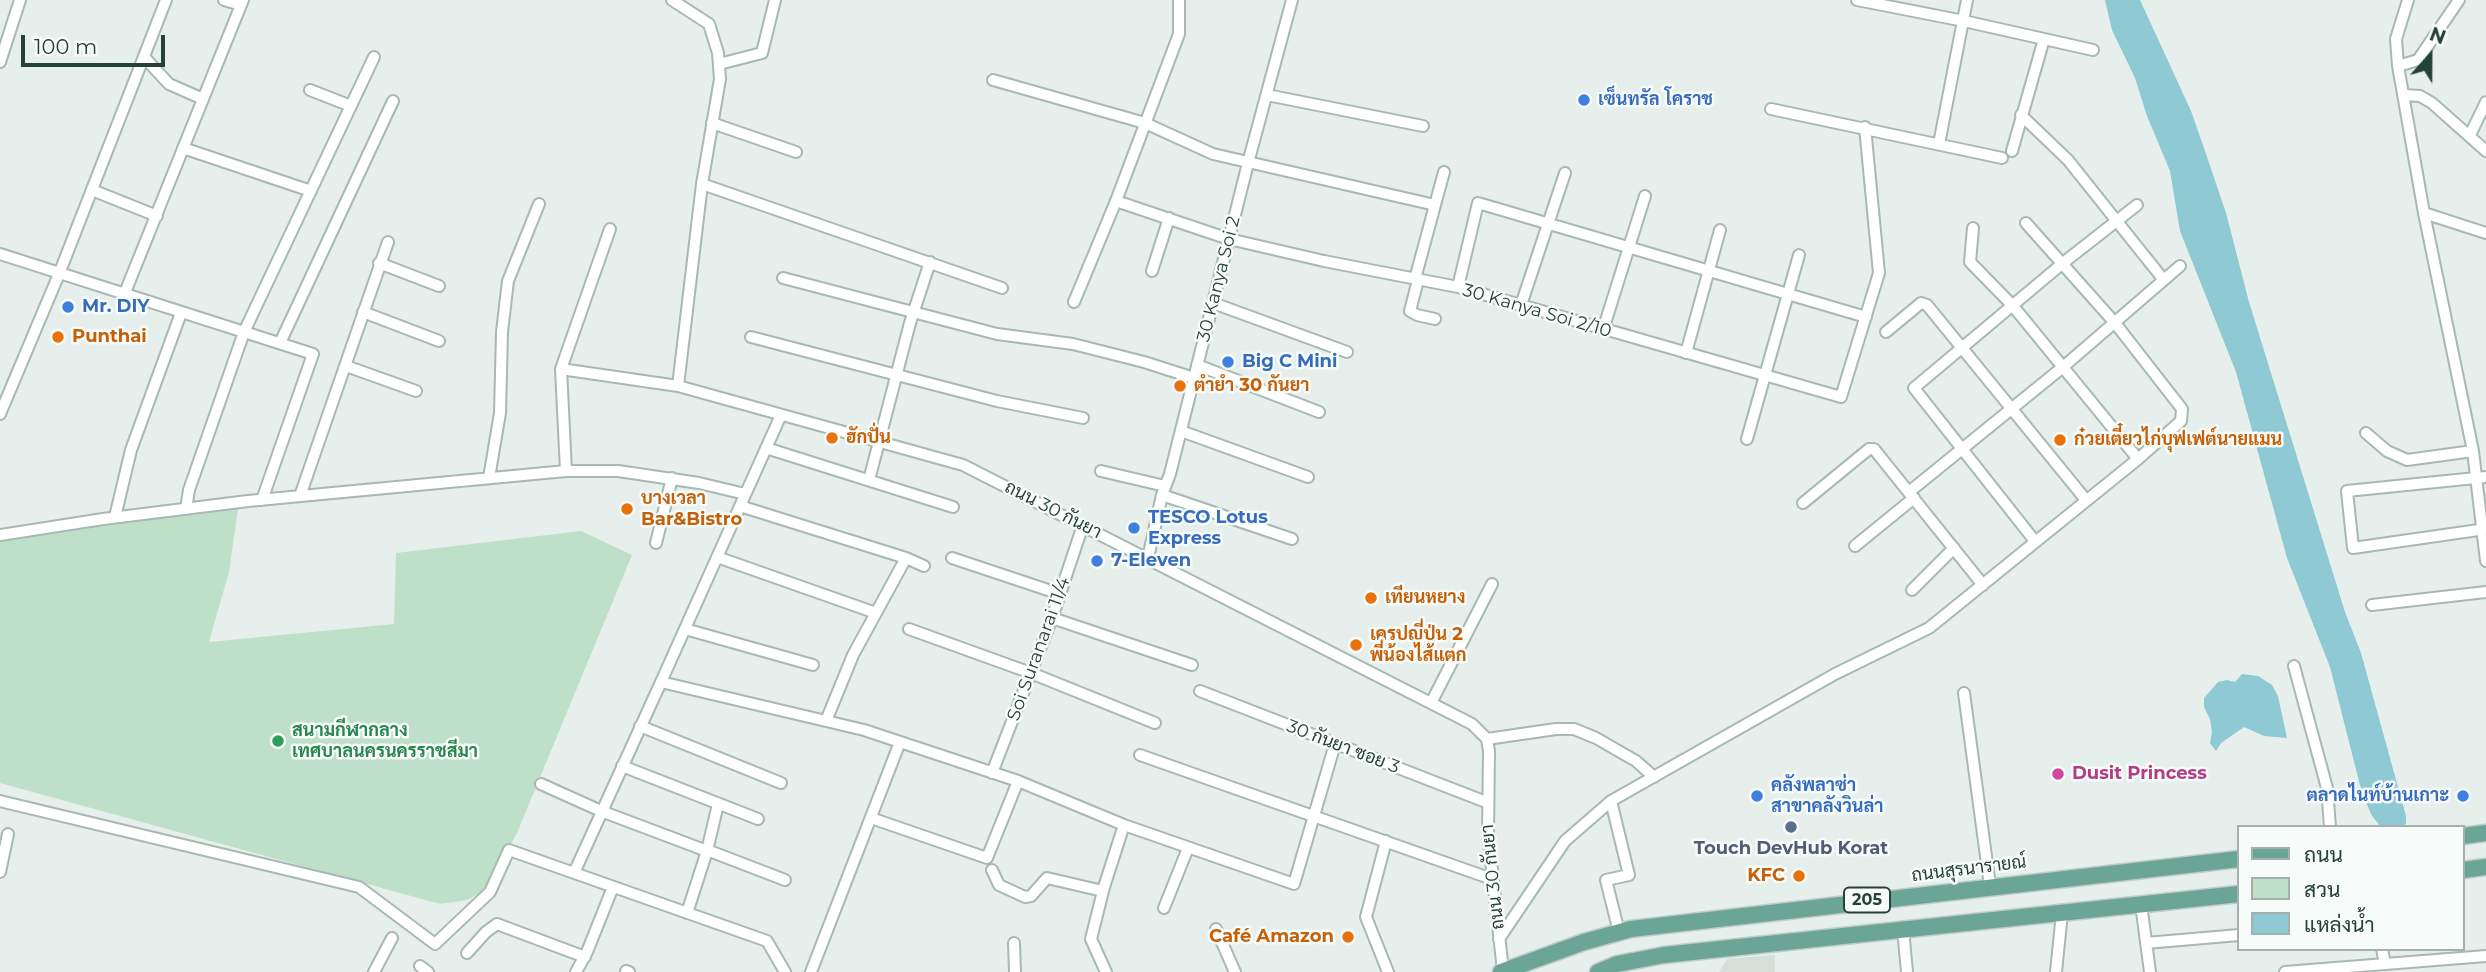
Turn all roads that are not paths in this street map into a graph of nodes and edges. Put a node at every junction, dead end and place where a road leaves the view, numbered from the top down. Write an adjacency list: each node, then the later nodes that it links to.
1 (20, 0): 18 (street)
2 (166, 0): 16 (street)
3 (224, 0): 12 (street)
4 (671, 0): 19 (street)
5 (775, 0): 19 (street)
6 (1179, 0): 32 (street)
7 (1292, 0): 23 (street, 30 Kanya Soi 2)
8 (1857, 0): 13 (street)
9 (1967, 0): 13 (street)
10 (2408, 0): 20 (street)
11 (2459, 0): 20 (street)
12 (242, 3): 25 (street)
13 (1964, 21): 14 (street); 36 (street)
14 (2044, 39): 15 (street); 30 (street)
15 (2093, 50)
16 (144, 57): 25 (street); 46 (street)
17 (374, 57): 28 (street)
18 (0, 62)
19 (719, 64): 31 (street)
20 (2398, 66): 24 (street)
21 (993, 80): 32 (street)
22 (310, 90): 28 (street)
23 (1267, 95): 33 (street); 42 (street, 30 Kanya Soi 2)
24 (2403, 95): 35 (street); 53 (street)
25 (203, 99): 37 (street)
26 (393, 101): 98 (street)
27 (2486, 102): 35 (street)
28 (351, 106): 47 (street)
29 (1771, 109): 34 (street)
30 (2021, 115): 38 (street); 56 (street)
31 (712, 123): 40 (street); 45 (street)
32 (1146, 123): 42 (street); 49 (street)
33 (1423, 126)
34 (1865, 127): 36 (street); 90 (street)
35 (2470, 135): 39 (street)
36 (1940, 144): 41 (street)
37 (183, 148): 47 (street); 54 (street)
38 (2012, 150)
39 (2486, 151)
40 (796, 152)
41 (2002, 158)
42 (1248, 163): 51 (street); 63 (street, 30 Kanya Soi 2)
43 (1444, 172): 51 (street)
44 (1565, 173): 58 (street)
45 (702, 184): 68 (street); 109 (street)
46 (92, 190): 54 (street); 74 (street)
47 (311, 191): 94 (street)
48 (1645, 196): 65 (street)
49 (1116, 201): 55 (street, 30 Kanya Soi 2/10); 83 (street)
50 (539, 204): 128 (street)
51 (1435, 205): 77 (street)
52 (2137, 205): 56 (street)
53 (2424, 213): 62 (street); 122 (street)
54 (157, 216): 82 (street)
55 (1169, 218): 63 (street, 30 Kanya Soi 2/10); 72 (street)
56 (2116, 220): 69 (street); 76 (street)
57 (2026, 223): 69 (street)
58 (1549, 224): 65 (street); 79 (street); 85 (street)
59 (1973, 228): 86 (street)
60 (610, 229): 105 (street)
61 (1720, 230): 73 (street)
62 (2486, 233)
63 (1229, 239): 77 (street, 30 Kanya Soi 2/10); 84 (street, 30 Kanya Soi 2)
64 (388, 242): 70 (street)
65 (1630, 248): 73 (street); 93 (street)
66 (0, 254): 74 (street)
67 (1799, 255): 81 (street)
68 (930, 262): 80 (street); 89 (street)
69 (2063, 263): 86 (street); 92 (street)
70 (379, 264): 78 (street); 87 (street)
71 (2180, 266): 76 (street)
72 (1152, 271)
73 (1709, 271): 81 (street); 101 (street)
74 (59, 274): 82 (street); 113 (street)
75 (783, 278): 89 (street)
76 (2164, 279): 92 (street)
77 (1417, 280): 79 (street, 30 Kanya Soi 2/10); 91 (street)
78 (439, 286)
79 (1458, 287): 85 (street, 30 Kanya Soi 2/10)
80 (1002, 288)
81 (1788, 294): 90 (street); 107 (street)
82 (124, 295): 88 (street)
83 (1074, 302)
84 (1213, 303): 100 (street); 102 (street, 30 Kanya Soi 2)
85 (1521, 305): 93 (street, 30 Kanya Soi 2/10)
86 (2013, 306): 99 (street); 104 (street)
87 (363, 312): 97 (street); 103 (street)
88 (181, 313): 94 (street); 141 (street)
89 (913, 314): 106 (street); 108 (street)
90 (1866, 317): 107 (street, 30 Kanya Soi 2/10)
91 (1435, 319)
92 (2115, 323): 104 (street); 123 (street)
93 (1603, 330): 101 (street, 30 Kanya Soi 2/10)
94 (244, 332): 98 (street); 140 (street)
95 (1886, 332): 99 (street)
96 (751, 337): 106 (street)
97 (439, 341)
98 (280, 343): 135 (street)
99 (1962, 348): 111 (street); 121 (street)
100 (1347, 352)
101 (1686, 354): 107 (street, 30 Kanya Soi 2/10)
102 (1197, 365): 108 (street, 30 Kanya Soi 2); 112 (street)
103 (346, 366): 110 (street); 134 (street)
104 (2063, 367): 111 (street); 123 (street)
105 (561, 369): 109 (street, ถนน 30 กันยา); 124 (street)
106 (897, 376): 115 (street); 119 (street)
107 (1765, 376): 118 (street)
108 (1194, 378): 116 (street, 30 Kanya Soi 2)
109 (678, 386): 114 (street, ถนน 30 กันยา)
110 (416, 391)
111 (2011, 408): 121 (street); 136 (street)
112 (1319, 412)
113 (0, 415)
114 (781, 415): 119 (street, ถนน 30 กันยา); 120 (street)
115 (1083, 418)
116 (1181, 431): 126 (street); 131 (street, 30 Kanya Soi 2)
117 (2366, 433): 122 (street)
118 (1747, 439)
119 (880, 442): 130 (street); 142 (street, ถนน 30 กันยา)
120 (766, 448): 130 (street); 132 (street)
121 (1960, 449): 133 (street); 146 (street)
122 (2473, 452): 127 (street)
123 (2137, 459): 136 (street)
124 (566, 471): 128 (street); 129 (street)
125 (1101, 471): 131 (street)
126 (1308, 477)
127 (2482, 477): 143 (street); 143 (street)
128 (489, 478): 134 (street)
129 (672, 478): 132 (street); 147 (street)
130 (869, 480): 139 (street)
131 (1164, 491): 145 (street); 153 (street, 30 Kanya Soi 2)
132 (745, 494): 138 (street)
133 (1911, 495): 137 (street); 148 (street); 149 (street)
134 (300, 496): 135 (street)
135 (262, 500): 140 (street)
136 (2086, 500): 146 (street)
137 (1803, 503)
138 (740, 506): 150 (street); 151 (street)
139 (953, 506)
140 (186, 509): 141 (street)
141 (115, 517): 144 (street)
142 (1083, 525): 153 (street, ถนน 30 กันยา); 160 (street, Soi Suranarai 11/4)
143 (2484, 529): 154 (street)
144 (0, 535)
145 (1292, 539)
146 (2034, 540): 157 (street)
147 (656, 543)
148 (1855, 546)
149 (1954, 548): 157 (street); 158 (street)
150 (717, 556): 162 (street); 164 (street)
151 (906, 558): 155 (street); 162 (street)
152 (953, 558): 160 (street)
153 (1148, 558): 173 (street, ถนน 30 กันยา)
154 (2486, 561)
155 (924, 566)
156 (1492, 584): 173 (street)
157 (1983, 585): 183 (street)
158 (1912, 590)
159 (2486, 592): 161 (street)
160 (1060, 594): 163 (street, Soi Suranarai 11/4)
161 (2372, 605)
162 (876, 613): 174 (street)
163 (1052, 618): 167 (street); 169 (street, Soi Suranarai 11/4)
164 (685, 629): 166 (street); 170 (street)
165 (909, 629): 169 (street)
166 (813, 665)
167 (1192, 665)
168 (2294, 666): 196 (street)
169 (1031, 673): 175 (street); 182 (street, Soi Suranarai 11/4)
170 (661, 682): 174 (street); 176 (street)
171 (1200, 691): 179 (street, 30 กันยา ซอย 3)
172 (1964, 693): 211 (street)
173 (1431, 702): 177 (street, ถนน 30 กันยา)
174 (826, 721): 178 (street)
175 (1155, 723)
176 (640, 726): 181 (street); 185 (street)
177 (1487, 739): 183 (street); 189 (street, ถนน 30 กันยา)
178 (900, 743): 182 (street); 193 (street)
179 (1335, 744): 189 (street, 30 กันยา ซอย 3); 192 (street)
180 (1140, 755): 192 (street)
181 (622, 766): 190 (street); 191 (street)
182 (992, 773): 184 (street)
183 (1654, 776): 188 (street)
184 (1018, 781): 193 (street); 195 (street)
185 (782, 783)
186 (541, 784): 191 (street)
187 (0, 801): 208 (street)
188 (1611, 801): 221 (street); 224 (street)
189 (1486, 802): 209 (street, ถนน 30 กันยา)
190 (718, 804): 194 (street); 202 (street)
191 (601, 811): 202 (street); 208 (street)
192 (1315, 816): 200 (street); 201 (street)
193 (871, 818): 236 (street)
194 (758, 820)
195 (1124, 825): 201 (street); 213 (street)
196 (2330, 825)
197 (2486, 833): 199 (main road)
198 (8, 834): 207 (street)
199 (2465, 835)
200 (1386, 841): 209 (street); 240 (street)
201 (1188, 848): 216 (street)
202 (707, 850): 210 (street); 217 (street)
203 (2238, 859): 211 (main road, ถนนสุรนารายณ์ / 205)
204 (2486, 867): 206 (main road)
205 (992, 870): 213 (street)
206 (2465, 870)
207 (0, 872)
208 (574, 873): 212 (street)
209 (1492, 879): 224 (street, ถนน 30 กันยา)
210 (785, 880)
211 (1990, 886): 221 (main road, ถนนสุรนารายณ์ / 205)
212 (613, 887): 217 (street); 230 (street)
213 (1103, 891): 238 (street)
214 (2238, 894): 215 (main road, 205)
215 (2141, 904): 218 (main road, 205); 226 (street)
216 (1164, 908)
217 (688, 913): 235 (street)
218 (2063, 913): 220 (main road, 205); 243 (street)
219 (1216, 929): 239 (street)
220 (1903, 929): 241 (main road, 205); 242 (street)
221 (1619, 932): 232 (main road, ถนนสุรนารายณ์ / 205)
222 (2238, 935): 226 (street)
223 (392, 938): 233 (street)
224 (1499, 939): 232 (street, ถนน 30 กันยา)
225 (1014, 943): 237 (street)
226 (2146, 943): 244 (street)
227 (2382, 951): 231 (street)
228 (467, 953): 230 (street)
229 (2486, 956): 231 (street)
230 (585, 957): 234 (street)
231 (2385, 964): 245 (street)
232 (1502, 971)
233 (374, 972)
234 (576, 972)
235 (785, 972)
236 (811, 972)
237 (1015, 972)
238 (1106, 972)
239 (1235, 972)
240 (1388, 972)
241 (1598, 972)
242 (1906, 972)
243 (2056, 972)
244 (2150, 972)
245 (2285, 972)

